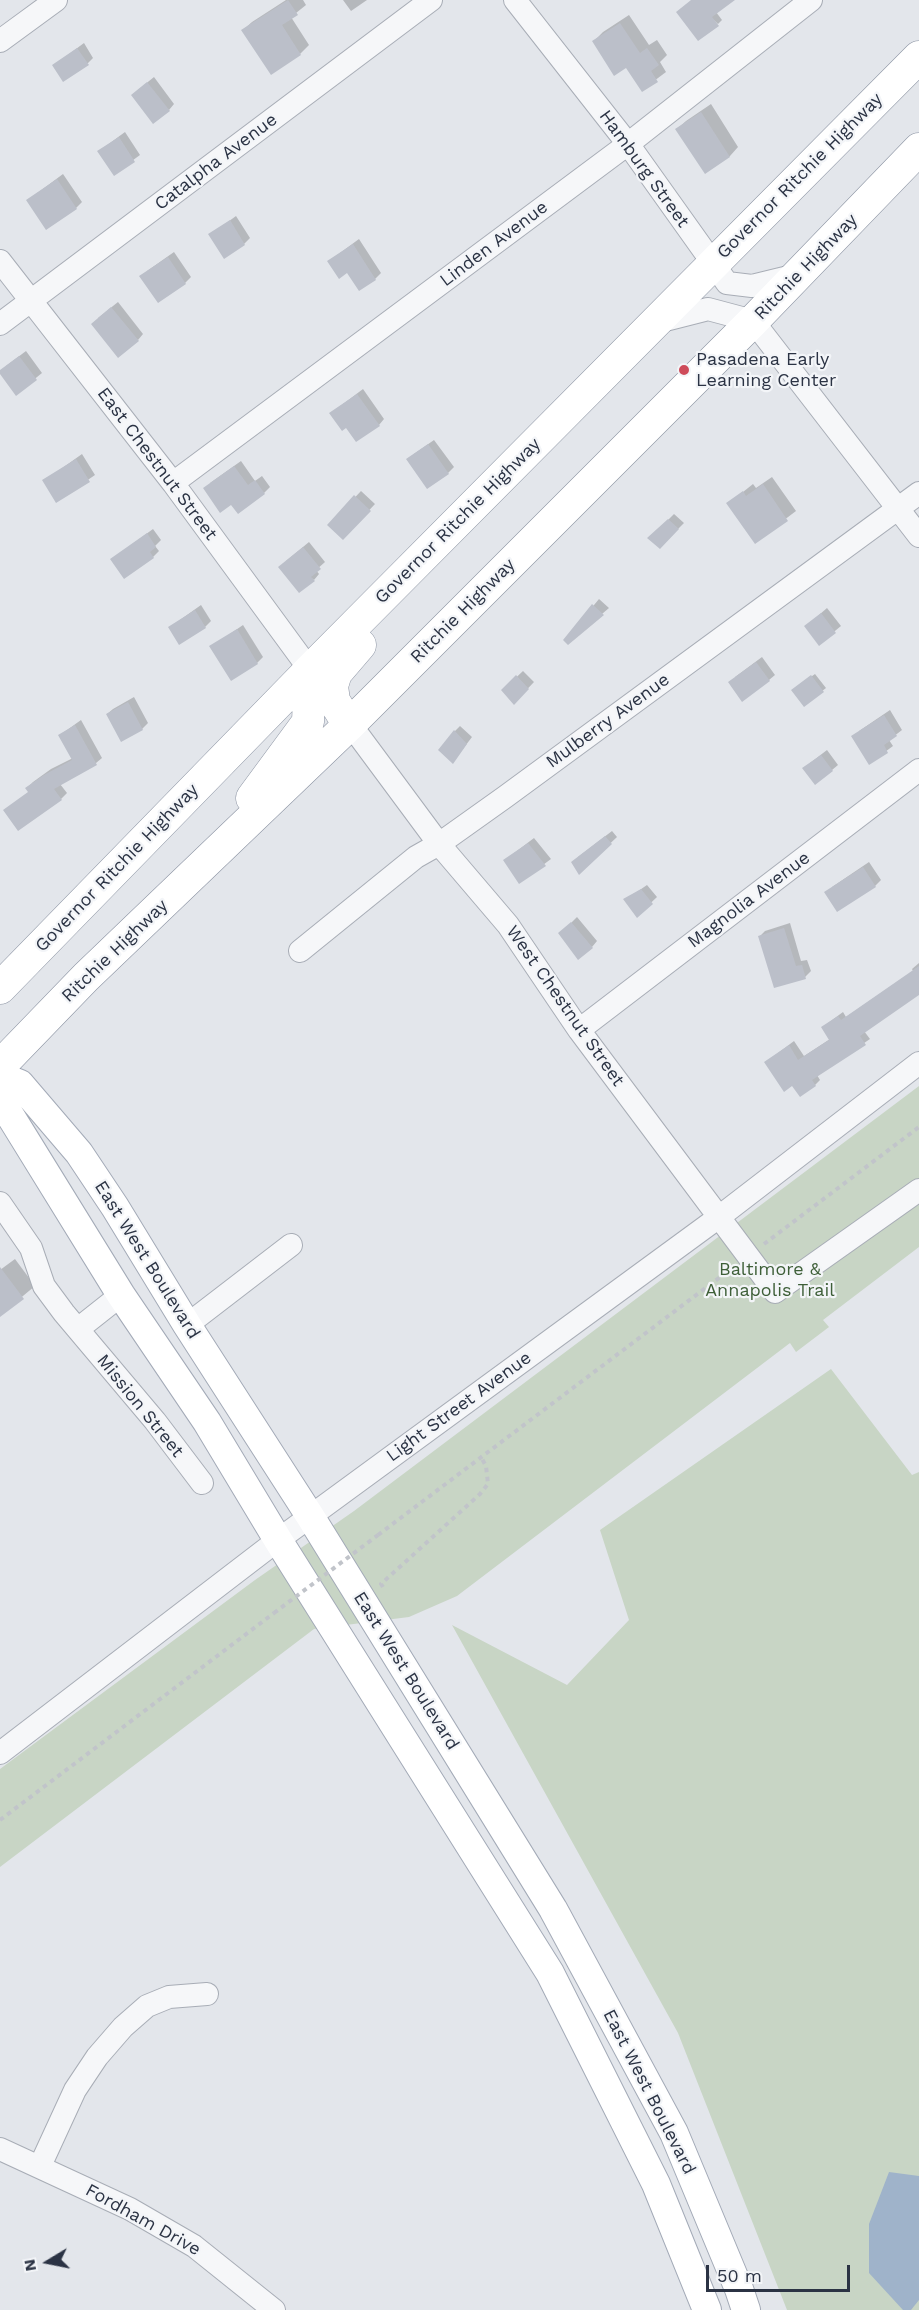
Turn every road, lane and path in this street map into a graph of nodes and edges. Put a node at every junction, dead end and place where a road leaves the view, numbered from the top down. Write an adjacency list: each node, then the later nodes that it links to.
1 (56, 0): 5 (street)
2 (431, 0): 12 (street, Catalpha Avenue)
3 (515, 0): 7 (street, Hamburg Street)
4 (811, 0): 7 (street, Linden Avenue)
5 (0, 41)
6 (919, 57): 10 (highway, Governor Ritchie Highway)
7 (628, 144): 10 (street, Hamburg Street); 16 (street, Linden Avenue)
8 (919, 149): 11 (highway, Ritchie Highway)
9 (0, 261): 12 (street, East Chestnut Street)
10 (712, 264): 11 (street, Hamburg Street); 14 (highway, Governor Ritchie Highway)
11 (797, 275): 13 (highway, Ritchie Highway)
12 (32, 301): 15 (street, Catalpha Avenue); 16 (street, East Chestnut Street)
13 (753, 321): 14 (street); 18 (street); 22 (highway, Ritchie Highway)
14 (654, 322): 19 (highway, Governor Ritchie Highway)
15 (0, 324)
16 (173, 483): 21 (street, East Chestnut Street)
17 (919, 493): 18 (street, Mulberry Avenue)
18 (899, 508): 20 (street); 24 (street, Mulberry Avenue)
19 (457, 522): 21 (highway, Governor Ritchie Highway); 22 (highway)
20 (919, 536)
21 (310, 670): 25 (highway); 27 (highway, Governor Ritchie Highway)
22 (349, 725): 24 (street, West Chestnut Street); 25 (highway, Ritchie Highway)
23 (919, 770): 28 (street, Magnolia Avenue)
24 (439, 844): 26 (street, Mulberry Avenue); 28 (street, West Chestnut Street)
25 (202, 867): 30 (highway, Ritchie Highway)
26 (300, 951)
27 (0, 988)
28 (579, 1030): 36 (street, West Chestnut Street)
29 (919, 1063): 36 (street, Light Street Avenue)
30 (0, 1066)
31 (0, 1076): 40 (main road, East West Boulevard)
32 (0, 1099): 39 (main road, East West Boulevard)
33 (919, 1127): 38 (path)
34 (919, 1190): 38 (street, West Chestnut Street)
35 (4, 1216): 41 (street, Mission Street)
36 (719, 1217): 38 (street, West Chestnut Street); 44 (street, Light Street Avenue)
37 (291, 1245): 40 (street)
38 (748, 1256): 42 (path)
39 (121, 1295): 41 (street); 45 (main road, East West Boulevard)
40 (187, 1325): 44 (main road, East West Boulevard)
41 (78, 1329): 43 (street, Mission Street)
42 (481, 1457): 46 (path); 48 (path, bridge)
43 (202, 1484)
44 (310, 1516): 45 (street, Light Street Avenue); 54 (main road, East West Boulevard)
45 (278, 1540): 47 (street, Light Street Avenue); 53 (main road, East West Boulevard)
46 (381, 1584)
47 (0, 1753)
48 (0, 1820)
49 (207, 1994): 51 (street)
50 (0, 2149): 51 (street, Fordham Drive)
51 (40, 2166): 52 (street, Fordham Drive)
52 (274, 2310)
53 (707, 2310)
54 (746, 2310)

